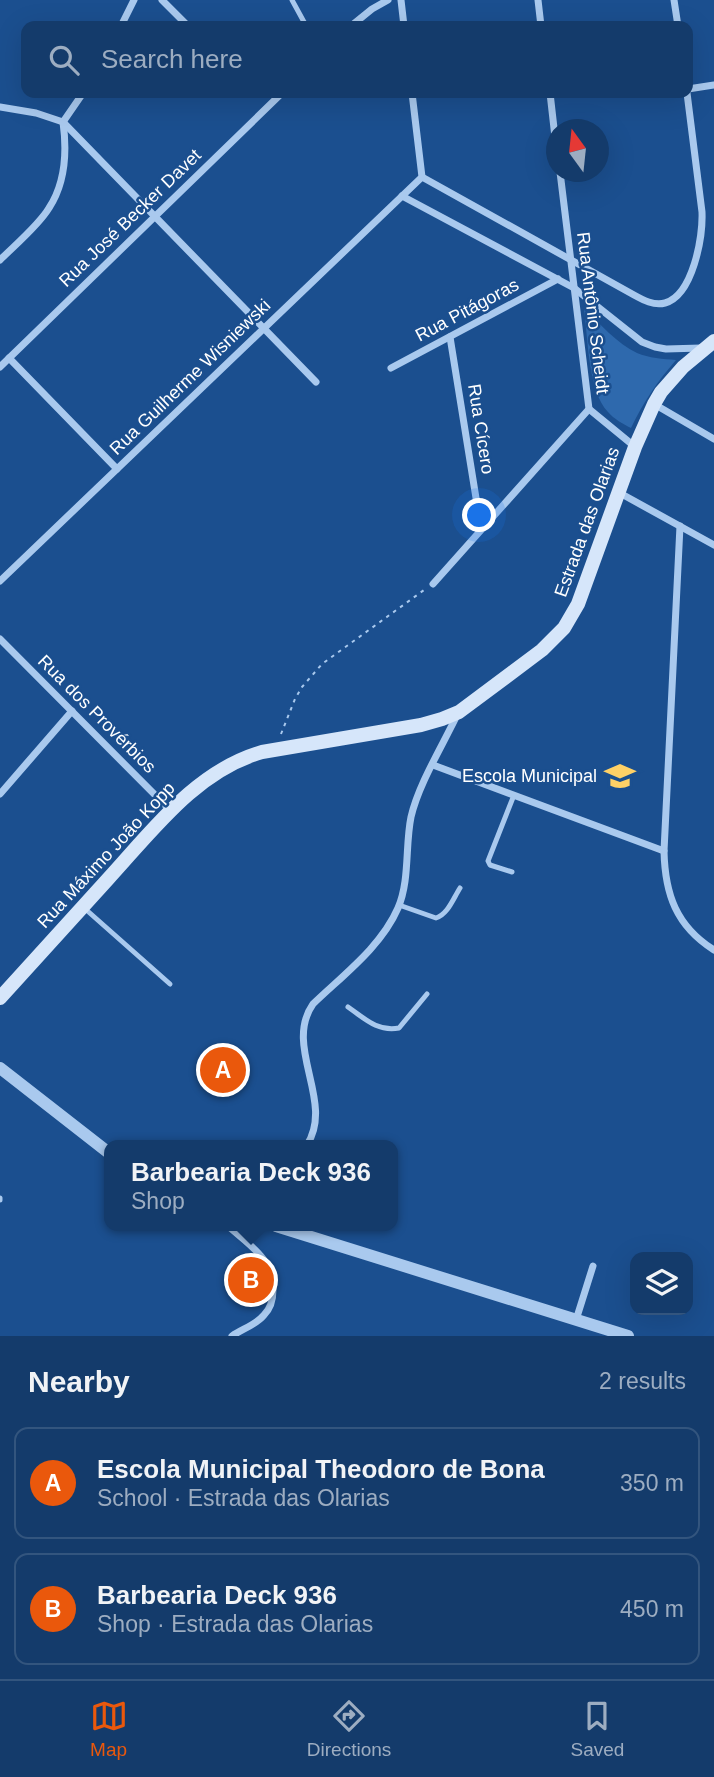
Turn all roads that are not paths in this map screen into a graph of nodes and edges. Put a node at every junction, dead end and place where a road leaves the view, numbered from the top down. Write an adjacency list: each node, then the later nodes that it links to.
1 (134, 0): 8 (street)
2 (162, 0): 9 (street)
3 (292, 0): 10 (lane)
4 (388, 0): 11 (street)
5 (401, 0): 12 (street)
6 (538, 0): 13 (street)
7 (674, 0): 14 (street)
8 (124, 21)
9 (183, 21)
10 (303, 21)
11 (357, 21)
12 (403, 21)
13 (540, 21)
14 (677, 21)
15 (714, 85): 16 (street)
16 (693, 90)
17 (80, 98): 24 (street)
18 (277, 98): 28 (street, Rua José Becker Davet)
19 (413, 98): 25 (street)
20 (551, 98): 23 (street)
21 (688, 98): 30 (street)
22 (0, 107): 24 (street)
23 (553, 119)
24 (63, 122): 28 (street); 29 (street)
25 (422, 177): 27 (street, Rua Guilherme Wisniewski); 30 (street)
26 (561, 182): 30 (street, Rua Antônio Scheidt)
27 (402, 196): 31 (street); 33 (street, Rua Guilherme Wisniewski)
28 (155, 216): 33 (street); 36 (street, Rua José Becker Davet)
29 (0, 260)
30 (571, 260): 32 (street, Rua Antônio Scheidt)
31 (558, 279): 32 (street); 34 (street, Rua Pitágoras)
32 (574, 288): 35 (street); 41 (street, Rua Antônio Scheidt)
33 (264, 328): 39 (street); 44 (street, Rua Guilherme Wisniewski)
34 (450, 337): 38 (street, Rua Pitágoras); 46 (street, Rua Cícero)
35 (709, 344): 40 (main road, Estrada das Olarias)
36 (9, 358): 37 (street, Rua José Becker Davet); 44 (street)
37 (0, 366)
38 (391, 368)
39 (316, 382)
40 (653, 404): 42 (street); 43 (main road, Estrada das Olarias)
41 (589, 409): 43 (street); 46 (street, Rua Antônio Scheidt)
42 (714, 439)
43 (635, 447): 45 (main road, Estrada das Olarias)
44 (117, 469): 49 (street, Rua Guilherme Wisniewski)
45 (618, 492): 47 (street); 53 (main road, Estrada das Olarias)
46 (487, 524): 50 (street, Rua Antônio Scheidt)
47 (680, 526): 48 (street); 58 (street)
48 (714, 545)
49 (0, 581)
50 (433, 584)
51 (0, 639): 52 (street, Rua dos Provérbios)
52 (72, 711): 55 (street); 57 (street, Rua dos Provérbios)
53 (459, 712): 54 (street, Estrada das Olarias); 57 (main road, Rua Máximo João Kopp)
54 (433, 765): 56 (street); 61 (street, Estrada das Olarias)
55 (0, 794)
56 (514, 795): 58 (street); 59 (lane)
57 (171, 810): 62 (main road, Rua Máximo João Kopp)
58 (664, 852): 63 (street)
59 (512, 872)
60 (460, 888): 61 (lane)
61 (400, 905): 69 (street, Estrada das Olarias)
62 (83, 907): 64 (lane); 66 (main road, Rua Máximo João Kopp)
63 (714, 950)
64 (170, 984)
65 (427, 994): 67 (lane)
66 (0, 998)
67 (348, 1007)
68 (0, 1068): 70 (street)
69 (309, 1140)
70 (104, 1149)
71 (233, 1231): 75 (street)
72 (292, 1231): 74 (street)
73 (593, 1266): 74 (street)
74 (576, 1320): 76 (street)
75 (232, 1336)
76 (628, 1336)

